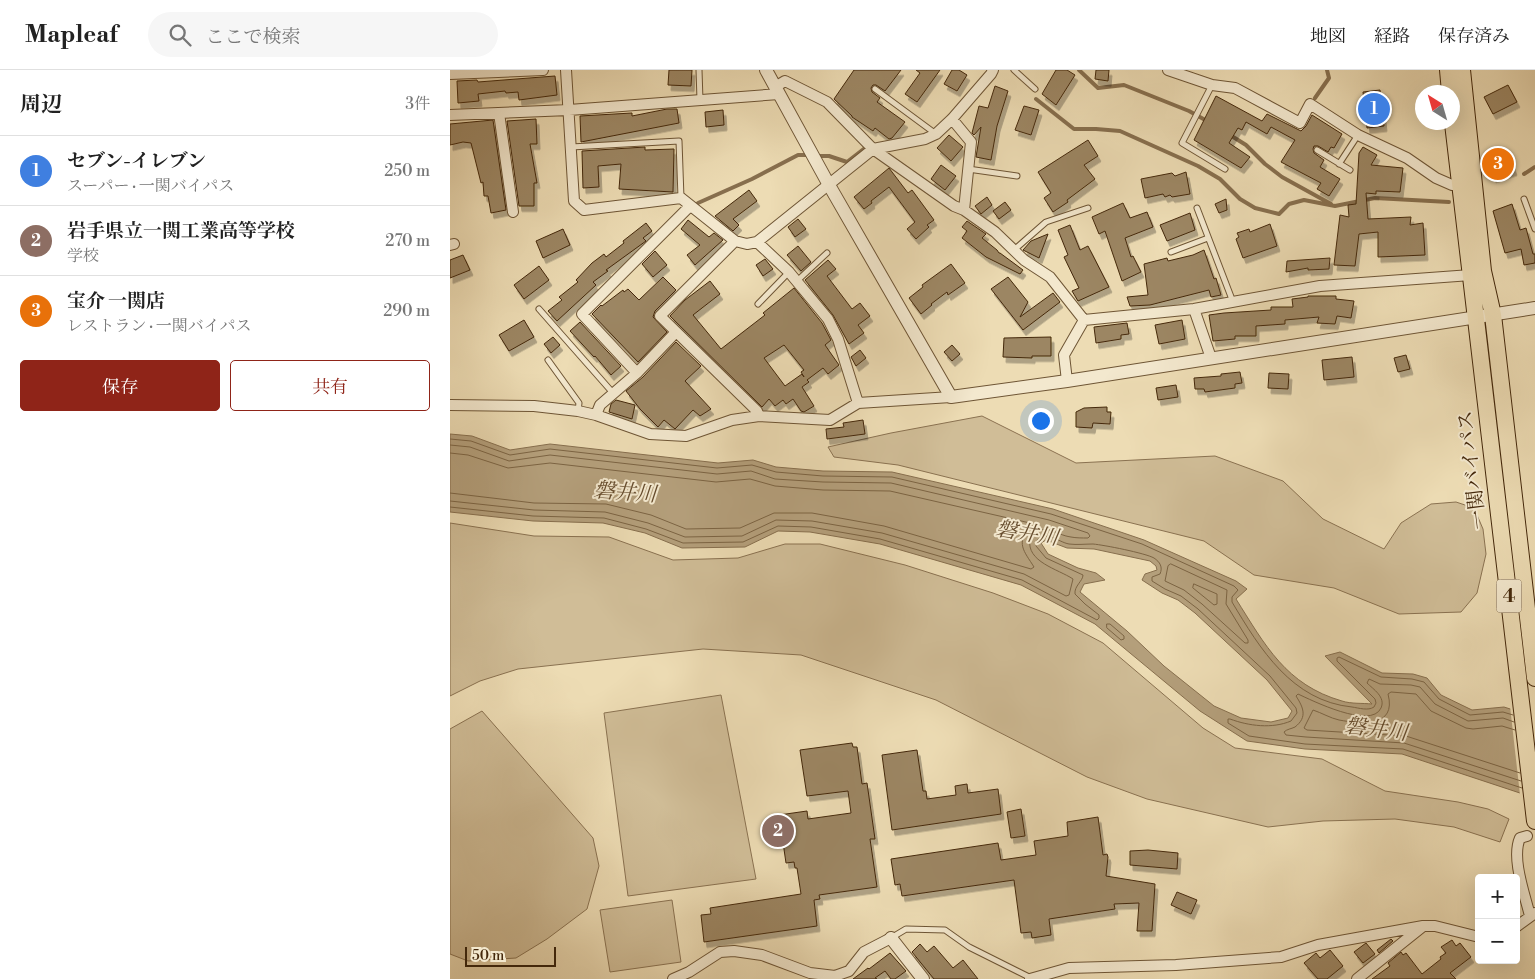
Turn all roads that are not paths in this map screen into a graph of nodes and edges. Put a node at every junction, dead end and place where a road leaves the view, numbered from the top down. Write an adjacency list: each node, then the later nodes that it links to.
1 (543, 70): 10 (street)
2 (566, 70): 17 (street)
3 (699, 70): 16 (lane)
4 (766, 70): 15 (street)
5 (993, 70): 20 (street)
6 (1014, 70): 14 (lane)
7 (1168, 70): 11 (street)
8 (1448, 70): 12 (highway)
9 (1462, 70): 56 (highway, 一関バイパス / 4)
10 (450, 74)
11 (1212, 85): 23 (street); 29 (lane)
12 (1449, 85)
13 (875, 89): 22 (lane)
14 (1035, 89)
15 (777, 90): 16 (street); 25 (street); 32 (street)
16 (700, 100): 17 (street)
17 (569, 110): 18 (street); 24 (street)
18 (499, 113): 19 (street); 40 (street)
19 (450, 115)
20 (952, 119): 22 (street); 28 (street)
21 (1454, 130): 33 (highway, 一関バイパス / 4)
22 (936, 134): 25 (street)
23 (1358, 136): 27 (lane); 33 (street)
24 (571, 146): 34 (lane); 34 (street)
25 (873, 149): 32 (street); 39 (street)
26 (1317, 150): 27 (lane)
27 (1339, 164): 30 (lane)
28 (968, 169): 31 (lane); 39 (street)
29 (1225, 169)
30 (1350, 170)
31 (1017, 176)
32 (829, 185): 44 (street); 65 (street)
33 (1460, 185): 49 (highway, 一関バイパス / 4)
34 (681, 198): 36 (street)
35 (1524, 199): 41 (lane)
36 (690, 206): 43 (street); 62 (street)
37 (1088, 208): 45 (lane)
38 (1197, 208): 42 (lane)
39 (964, 210): 45 (street)
40 (513, 212)
41 (1535, 229)
42 (1208, 238): 46 (lane); 51 (lane)
43 (735, 241): 44 (street); 58 (street)
44 (757, 242): 48 (street)
45 (1014, 250): 57 (street)
46 (1171, 252)
47 (827, 254): 50 (lane)
48 (789, 272): 50 (street); 52 (lane)
49 (1471, 275): 51 (street); 56 (highway, 一関バイパス / 4)
50 (797, 281): 66 (street)
51 (1233, 302): 55 (street)
52 (758, 304)
53 (1535, 308): 56 (street)
54 (539, 309): 64 (lane)
55 (1194, 310): 57 (street); 59 (street)
56 (1485, 316): 59 (street); 61 (highway, 一関バイパス / 4)
57 (1084, 320): 63 (street)
58 (676, 332): 62 (street); 70 (street)
59 (1211, 358): 63 (street)
60 (548, 360): 68 (lane)
61 (1491, 370): 71 (highway, 一関バイパス / 4); 72 (highway, 一関バイパス / 4)
62 (637, 372): 64 (street)
63 (1067, 381): 65 (street)
64 (614, 393): 69 (street)
65 (951, 398): 66 (street)
66 (858, 403): 70 (street)
67 (450, 405): 68 (street)
68 (578, 411): 69 (street)
69 (596, 414): 70 (street)
70 (759, 416)
71 (1535, 678)
72 (1535, 821)
73 (1527, 836): 74 (street)
74 (1533, 915): 75 (street)
75 (1520, 924)
76 (1423, 926): 77 (street); 81 (street); 82 (street)
77 (1475, 935)
78 (891, 938): 79 (street); 80 (street); 81 (lane)
79 (672, 979)
80 (923, 979)
81 (1031, 979)
82 (1357, 979)

